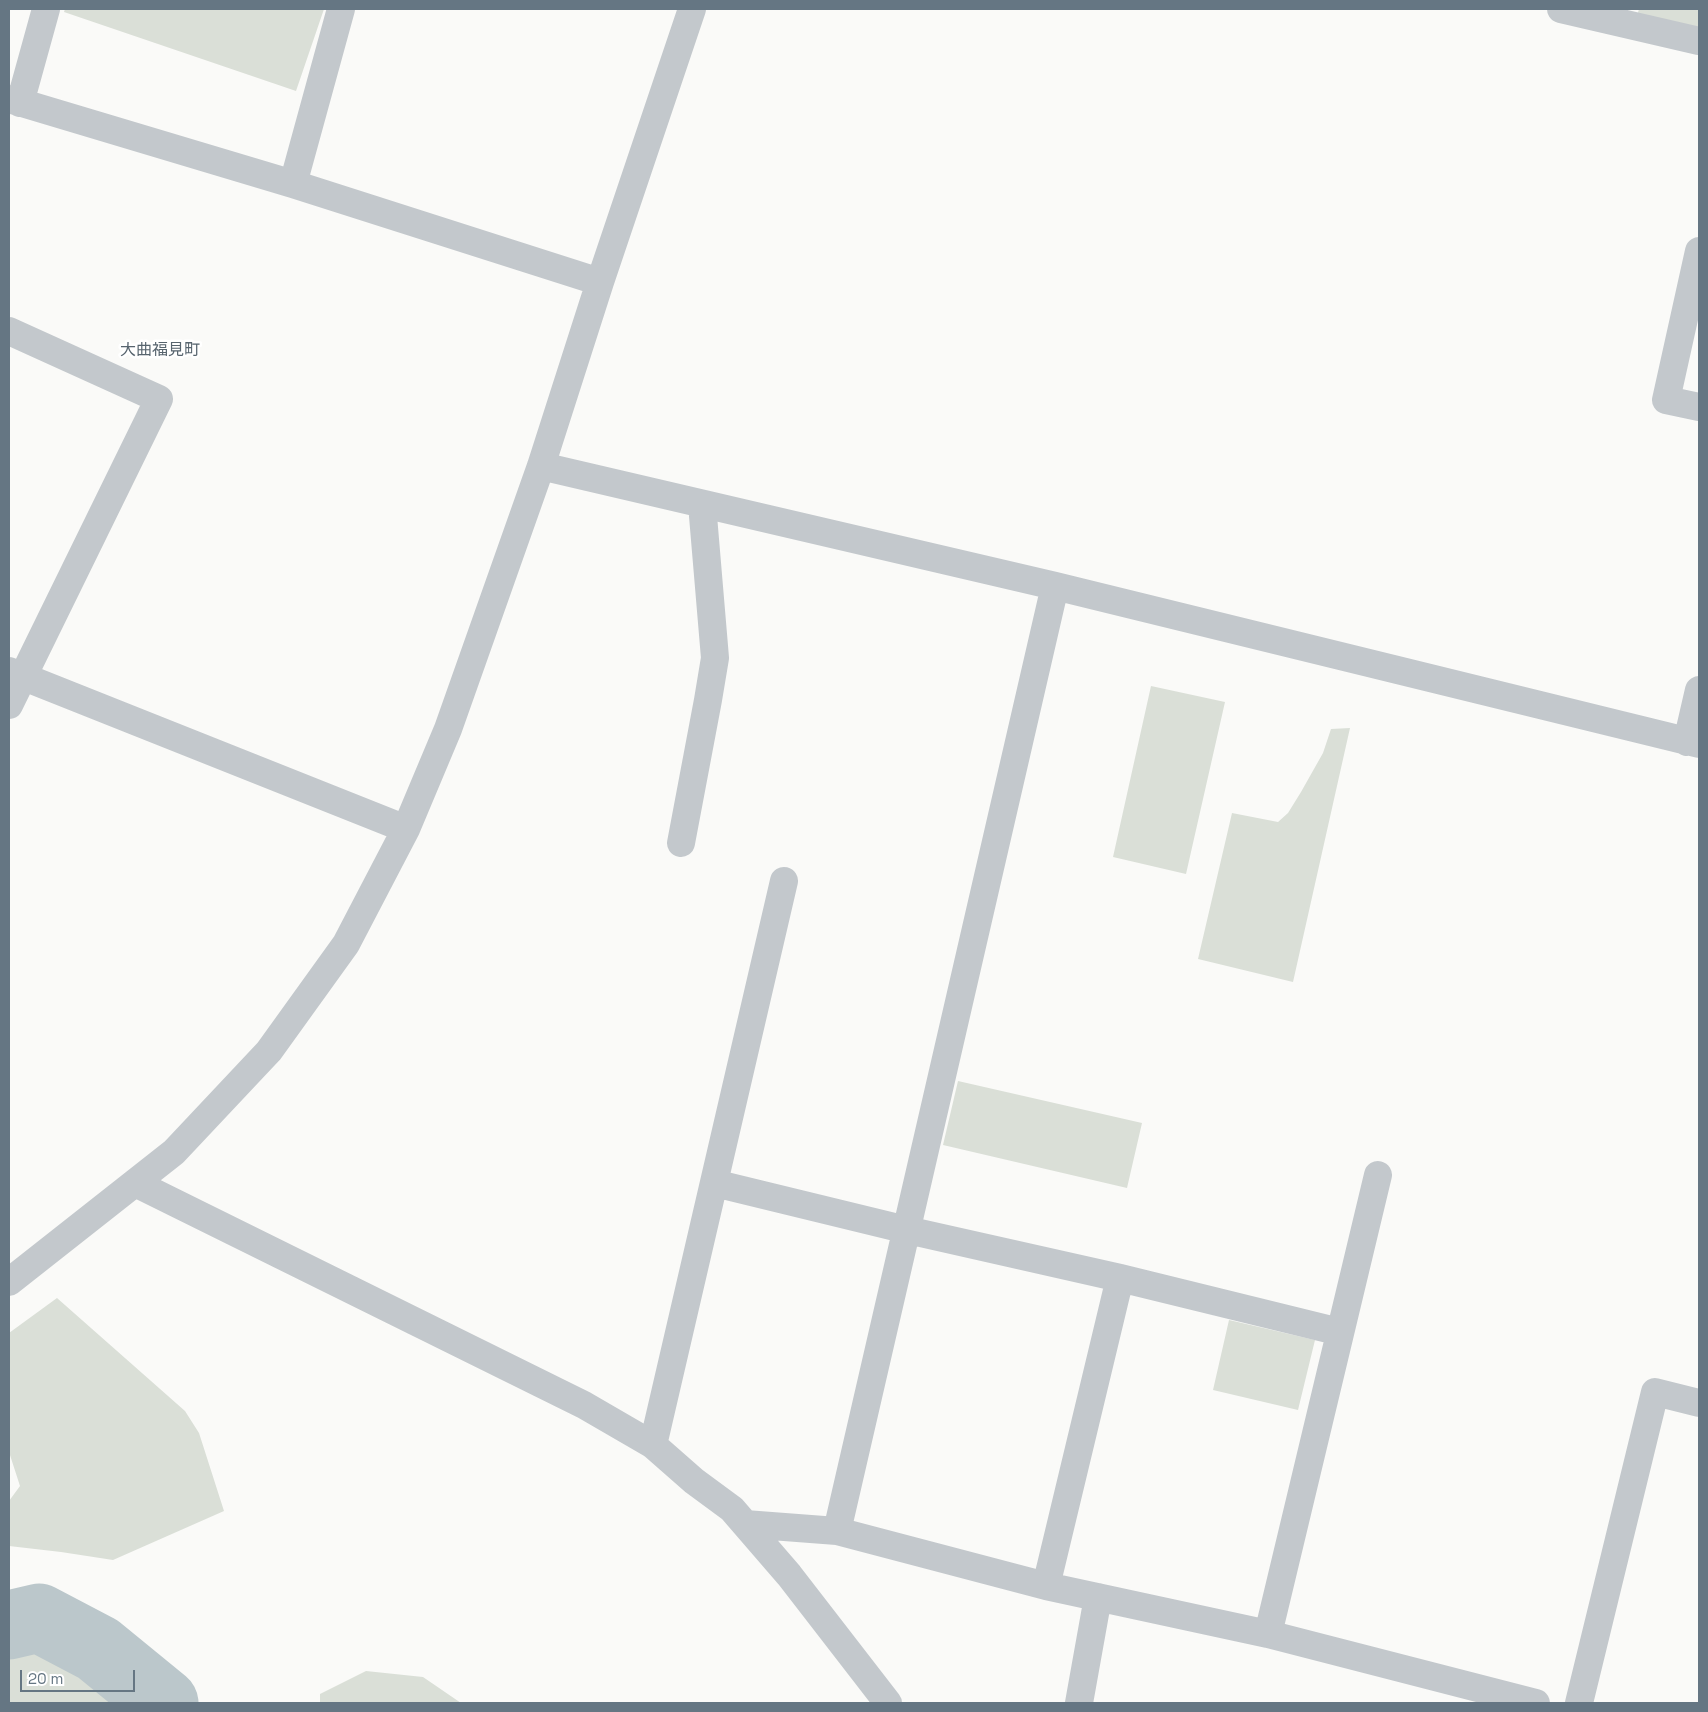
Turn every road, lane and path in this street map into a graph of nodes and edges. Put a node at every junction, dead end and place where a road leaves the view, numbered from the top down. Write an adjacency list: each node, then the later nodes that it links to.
1 (46, 9): 6 (street)
2 (341, 9): 7 (street)
3 (692, 9): 9 (street)
4 (1561, 9): 5 (street)
5 (1699, 41)
6 (14, 101): 7 (street)
7 (293, 184): 9 (street)
8 (1699, 251): 11 (street)
9 (600, 282): 12 (street)
10 (9, 331): 15 (street)
11 (1699, 407)
12 (541, 466): 13 (street); 19 (street)
13 (702, 504): 14 (street); 20 (street)
14 (1055, 586): 18 (street); 25 (street)
15 (16, 674): 17 (street); 19 (street)
16 (1699, 690): 18 (street)
17 (9, 705)
18 (1693, 743)
19 (406, 829): 23 (street)
20 (680, 843)
21 (784, 881): 24 (street)
22 (1378, 1175): 28 (street)
23 (135, 1183): 27 (street); 30 (street)
24 (714, 1183): 25 (street); 30 (street)
25 (907, 1230): 26 (street); 32 (street)
26 (1120, 1278): 28 (street); 33 (street)
27 (9, 1282)
28 (1340, 1332): 35 (street)
29 (1699, 1404): 39 (street)
30 (653, 1445): 31 (street)
31 (745, 1524): 32 (street); 36 (street)
32 (837, 1530): 33 (street)
33 (1046, 1586): 34 (street)
34 (1098, 1597): 35 (street); 37 (street)
35 (1268, 1634): 38 (street)
36 (888, 1703)
37 (1079, 1703)
38 (1536, 1703)
39 (1579, 1703)

